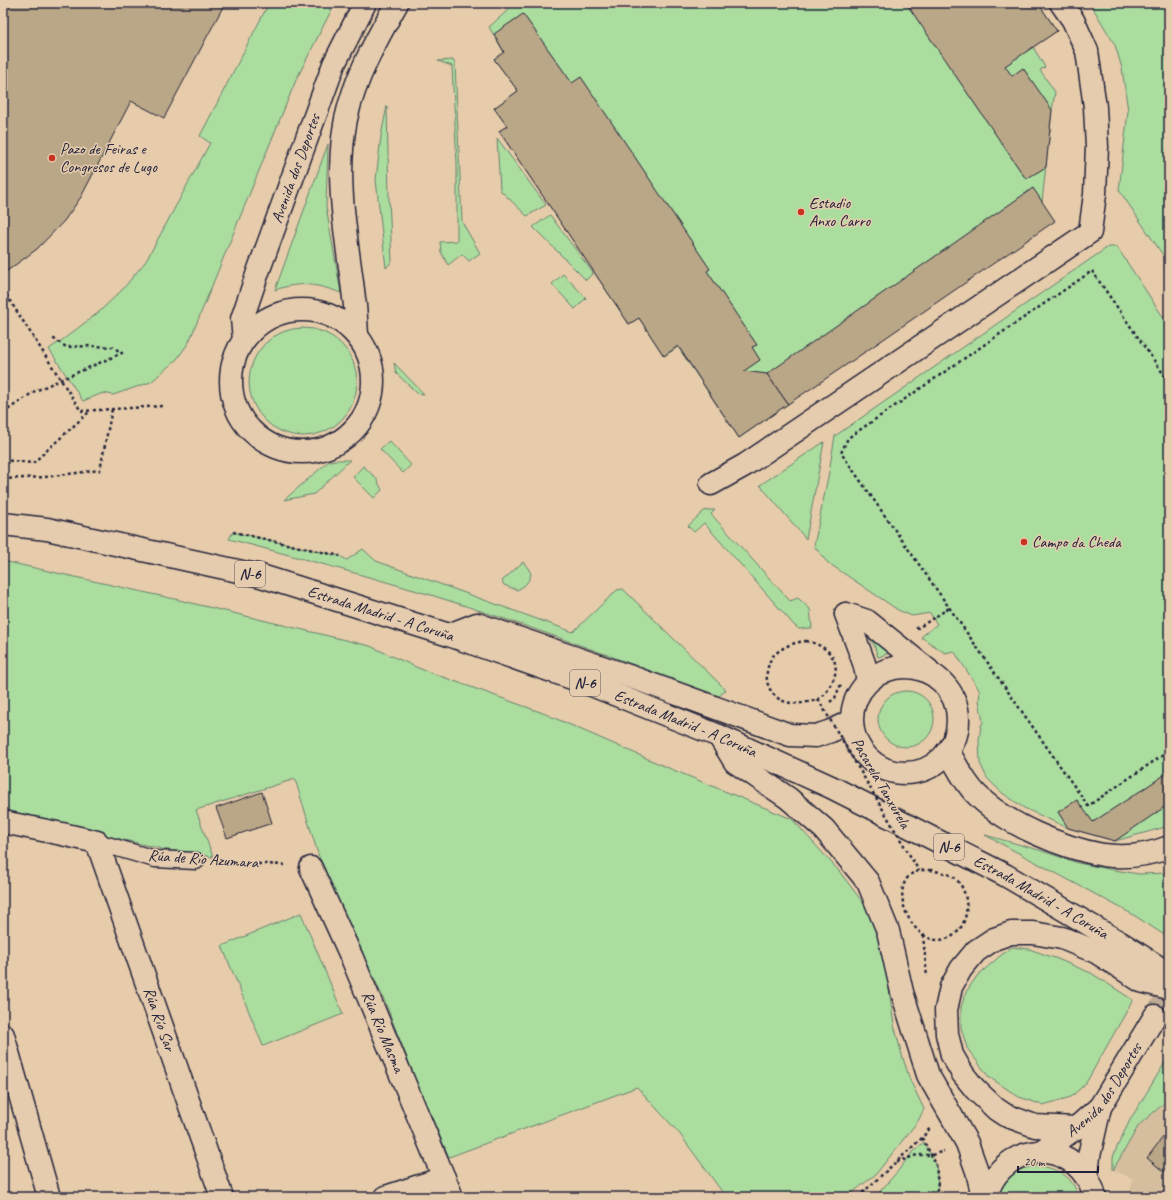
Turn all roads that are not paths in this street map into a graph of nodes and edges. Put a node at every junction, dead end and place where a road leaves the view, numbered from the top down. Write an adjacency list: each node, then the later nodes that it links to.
1 (365, 3): 5 (main road, Avenida dos Deportes)
2 (397, 3): 4 (main road, Avenida dos Deportes)
3 (1062, 3): 6 (main road)
4 (357, 334): 5 (main road); 5 (main road)
5 (244, 339)
6 (711, 484)
7 (3, 524): 8 (main road, Estrada Madrid - A Coruña / N-6)
8 (449, 635): 11 (main road); 12 (main road, Estrada Madrid - A Coruña / N-6)
9 (932, 674): 10 (main road); 10 (main road); 13 (main road)
10 (868, 680): 11 (main road)
11 (851, 721): 13 (main road)
12 (719, 736): 19 (main road, Estrada Madrid - A Coruña / N-6); 31 (main road)
13 (948, 751): 16 (main road)
14 (3, 822): 15 (main road, Rúa de Río Azumara)
15 (96, 842): 17 (lane, Rúa de Río Azumara); 29 (main road, Rúa Río Sar)
16 (1169, 847)
17 (196, 861)
18 (311, 868): 27 (main road, Rúa Río Masma)
19 (1169, 974)
20 (1169, 988): 24 (main road)
21 (1155, 1016): 23 (main road, Avenida dos Deportes)
22 (3, 1036): 28 (main road)
23 (1100, 1107): 24 (main road, Avenida dos Deportes); 26 (main road)
24 (1076, 1128): 25 (main road, Avenida dos Deportes)
25 (1040, 1152): 26 (main road, Avenida dos Deportes); 31 (main road, Avenida dos Deportes)
26 (1087, 1177): 32 (main road, Avenida dos Deportes)
27 (448, 1188): 30 (main road)
28 (49, 1197)
29 (222, 1197)
30 (386, 1197)
31 (985, 1197)
32 (1095, 1197)

